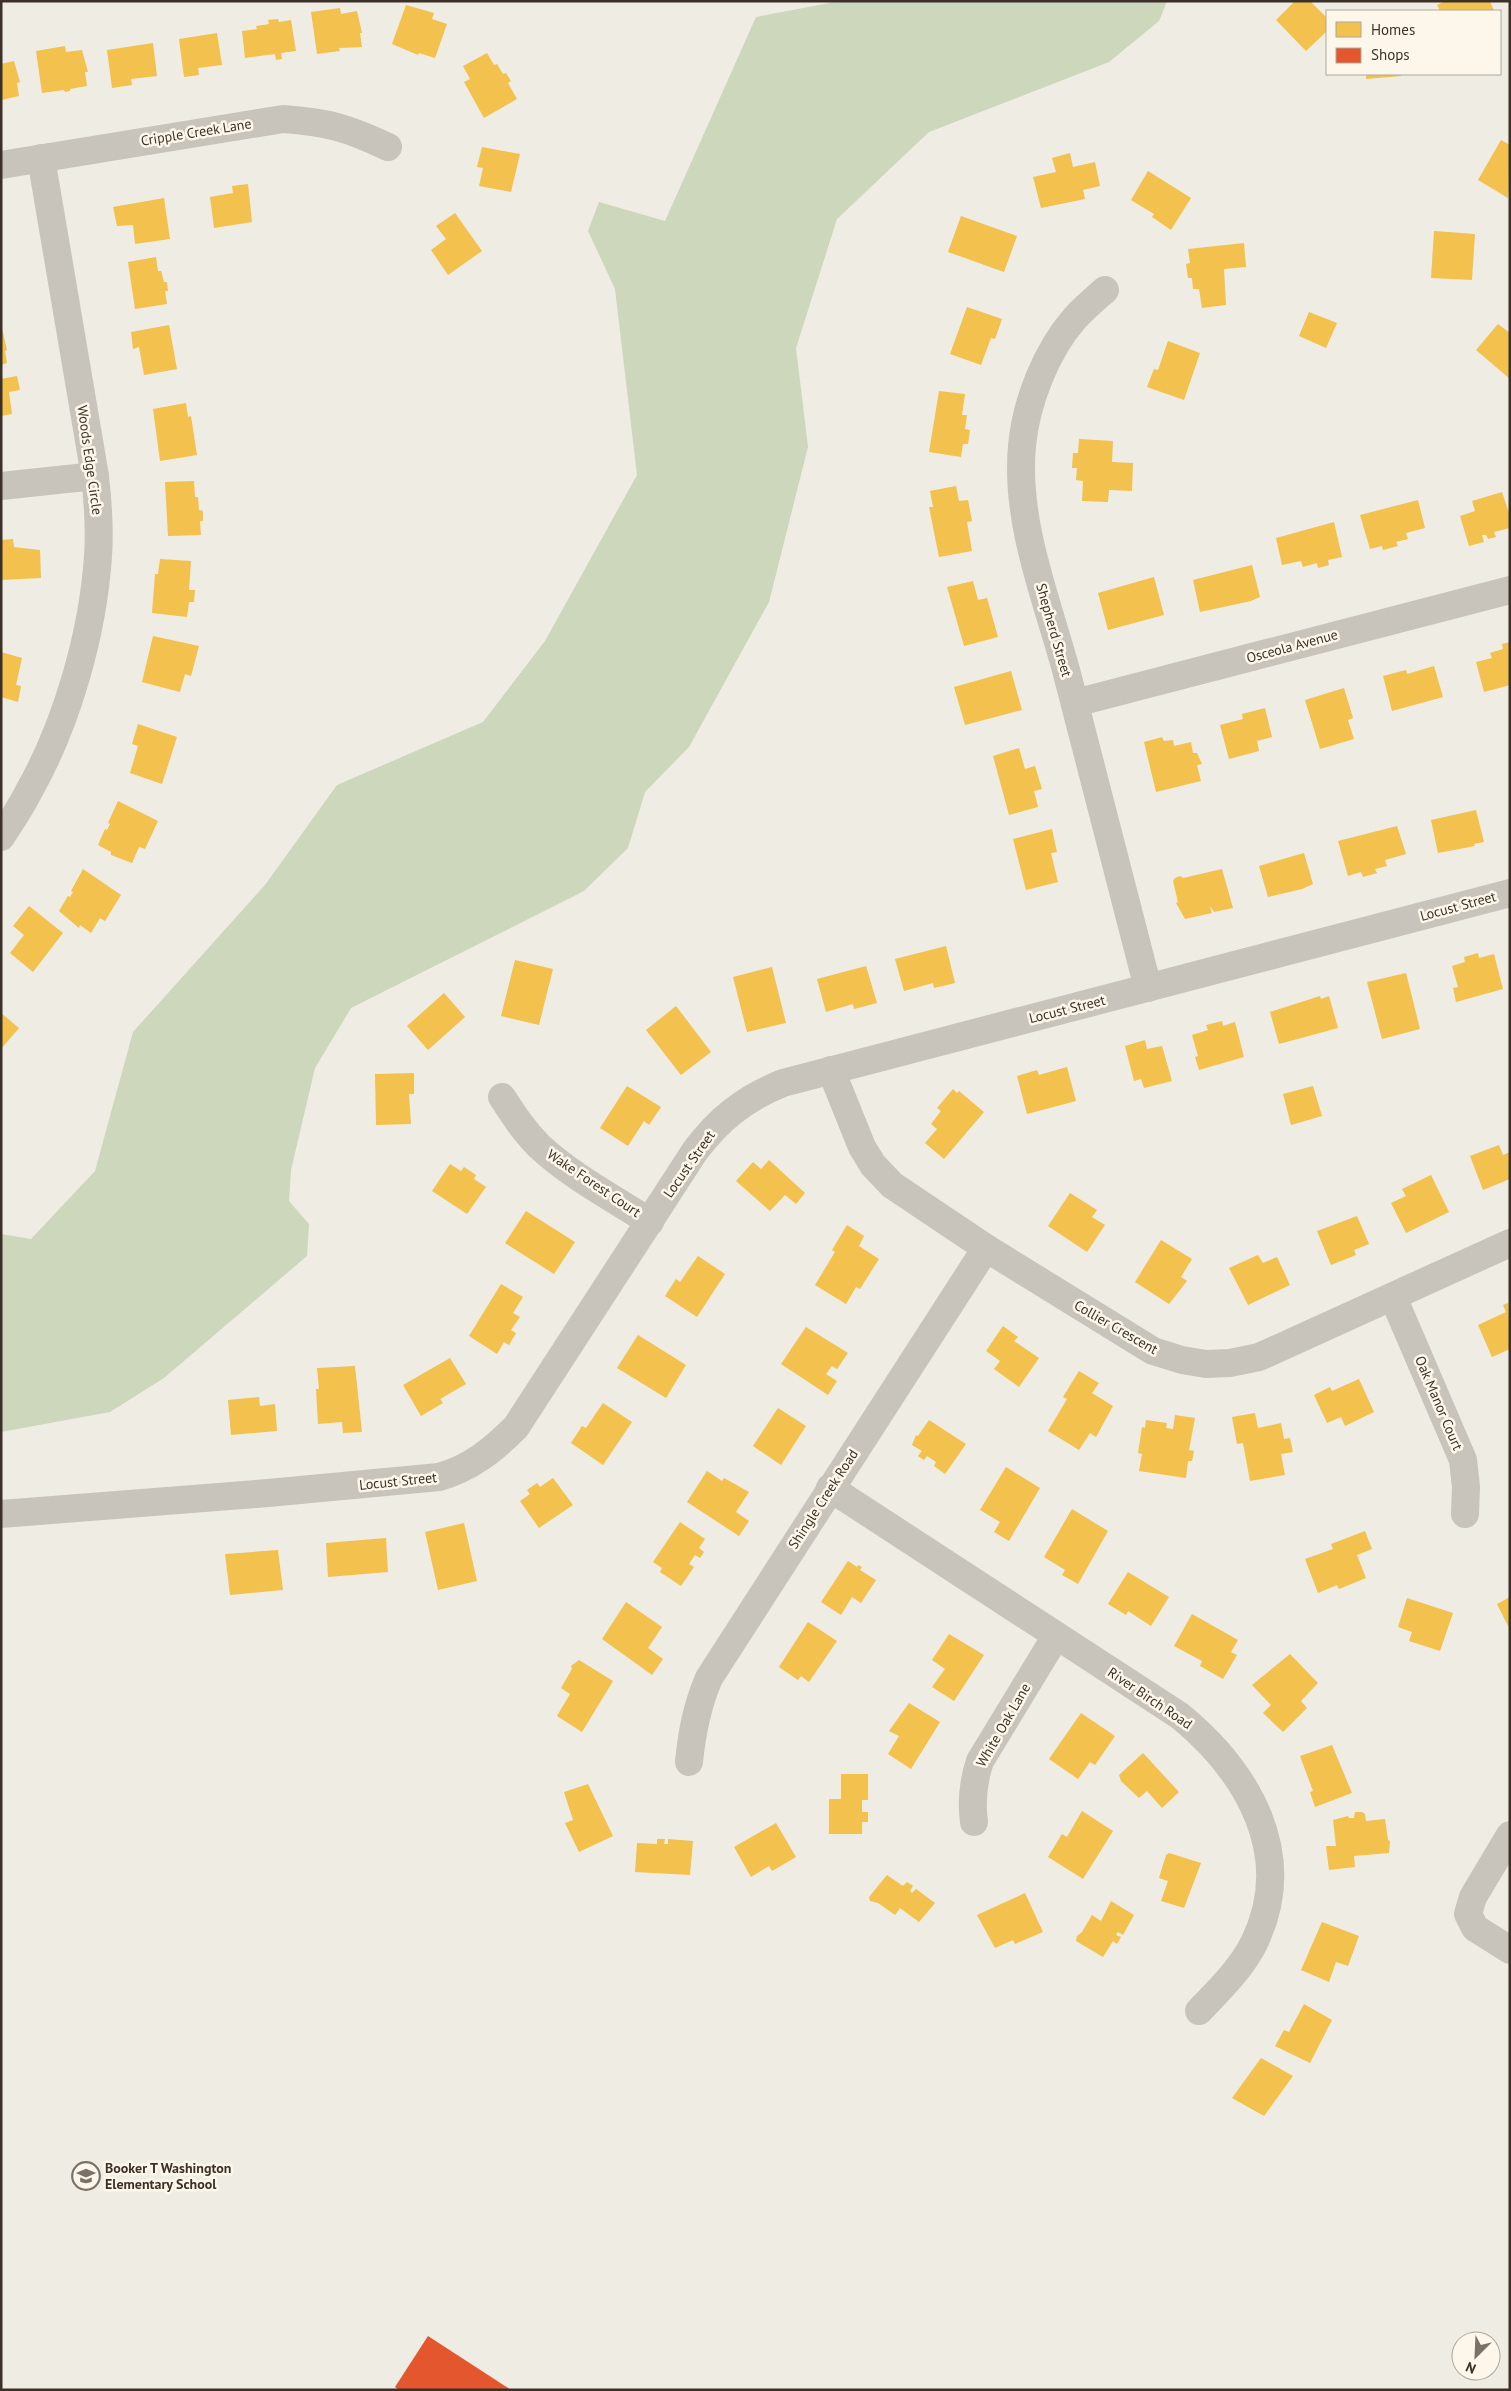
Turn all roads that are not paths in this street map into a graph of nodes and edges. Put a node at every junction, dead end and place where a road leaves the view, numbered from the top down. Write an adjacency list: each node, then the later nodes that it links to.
1 (388, 147): 2 (street, Cripple Creek Lane)
2 (41, 158): 3 (street, Cripple Creek Lane); 5 (street, Woods Edge Circle)
3 (1, 164)
4 (1105, 290): 8 (street, Shepherd Street)
5 (95, 476): 6 (street); 9 (street, Woods Edge Circle)
6 (1, 486)
7 (1510, 590): 8 (street, Osceola Avenue)
8 (1074, 703): 11 (street, Shepherd Street)
9 (1, 836)
10 (1510, 893): 11 (street, Locust Street)
11 (1148, 988): 12 (street, Locust Street)
12 (831, 1070): 14 (street, Locust Street); 16 (street, Collier Crescent)
13 (502, 1097): 14 (street, Wake Forest Court)
14 (650, 1222): 19 (street, Locust Street)
15 (1510, 1244): 17 (street, Collier Crescent)
16 (986, 1248): 17 (street, Collier Crescent); 18 (street, Shingle Creek Road)
17 (1393, 1297): 20 (street, Oak Manor Court)
18 (830, 1488): 21 (street, River Birch Road); 22 (street, Shingle Creek Road)
19 (1, 1514)
20 (1464, 1514)
21 (1056, 1636): 23 (street, White Oak Lane); 26 (street, River Birch Road)
22 (689, 1762)
23 (974, 1822)
24 (1510, 1835): 25 (street)
25 (1510, 1950)
26 (1199, 2011)

